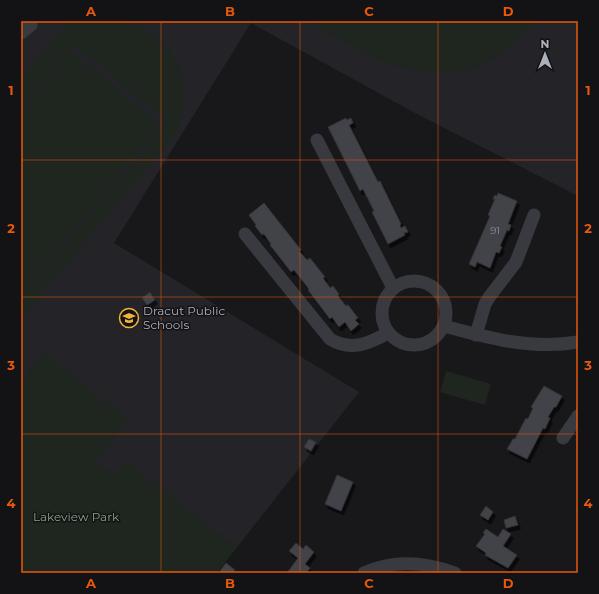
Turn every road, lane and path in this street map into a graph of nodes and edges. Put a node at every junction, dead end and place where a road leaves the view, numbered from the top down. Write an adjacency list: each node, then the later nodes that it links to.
1 (31, 21): 2 (street)
2 (21, 33)
3 (318, 140): 6 (street)
4 (534, 215): 9 (street)
5 (245, 234): 8 (street)
6 (394, 288): 7 (street); 8 (street)
7 (444, 326): 8 (street); 9 (street)
8 (388, 333)
9 (476, 335): 10 (street)
10 (578, 342)
11 (578, 416): 12 (street)
12 (563, 438)
13 (364, 573): 14 (street)
14 (455, 573)

